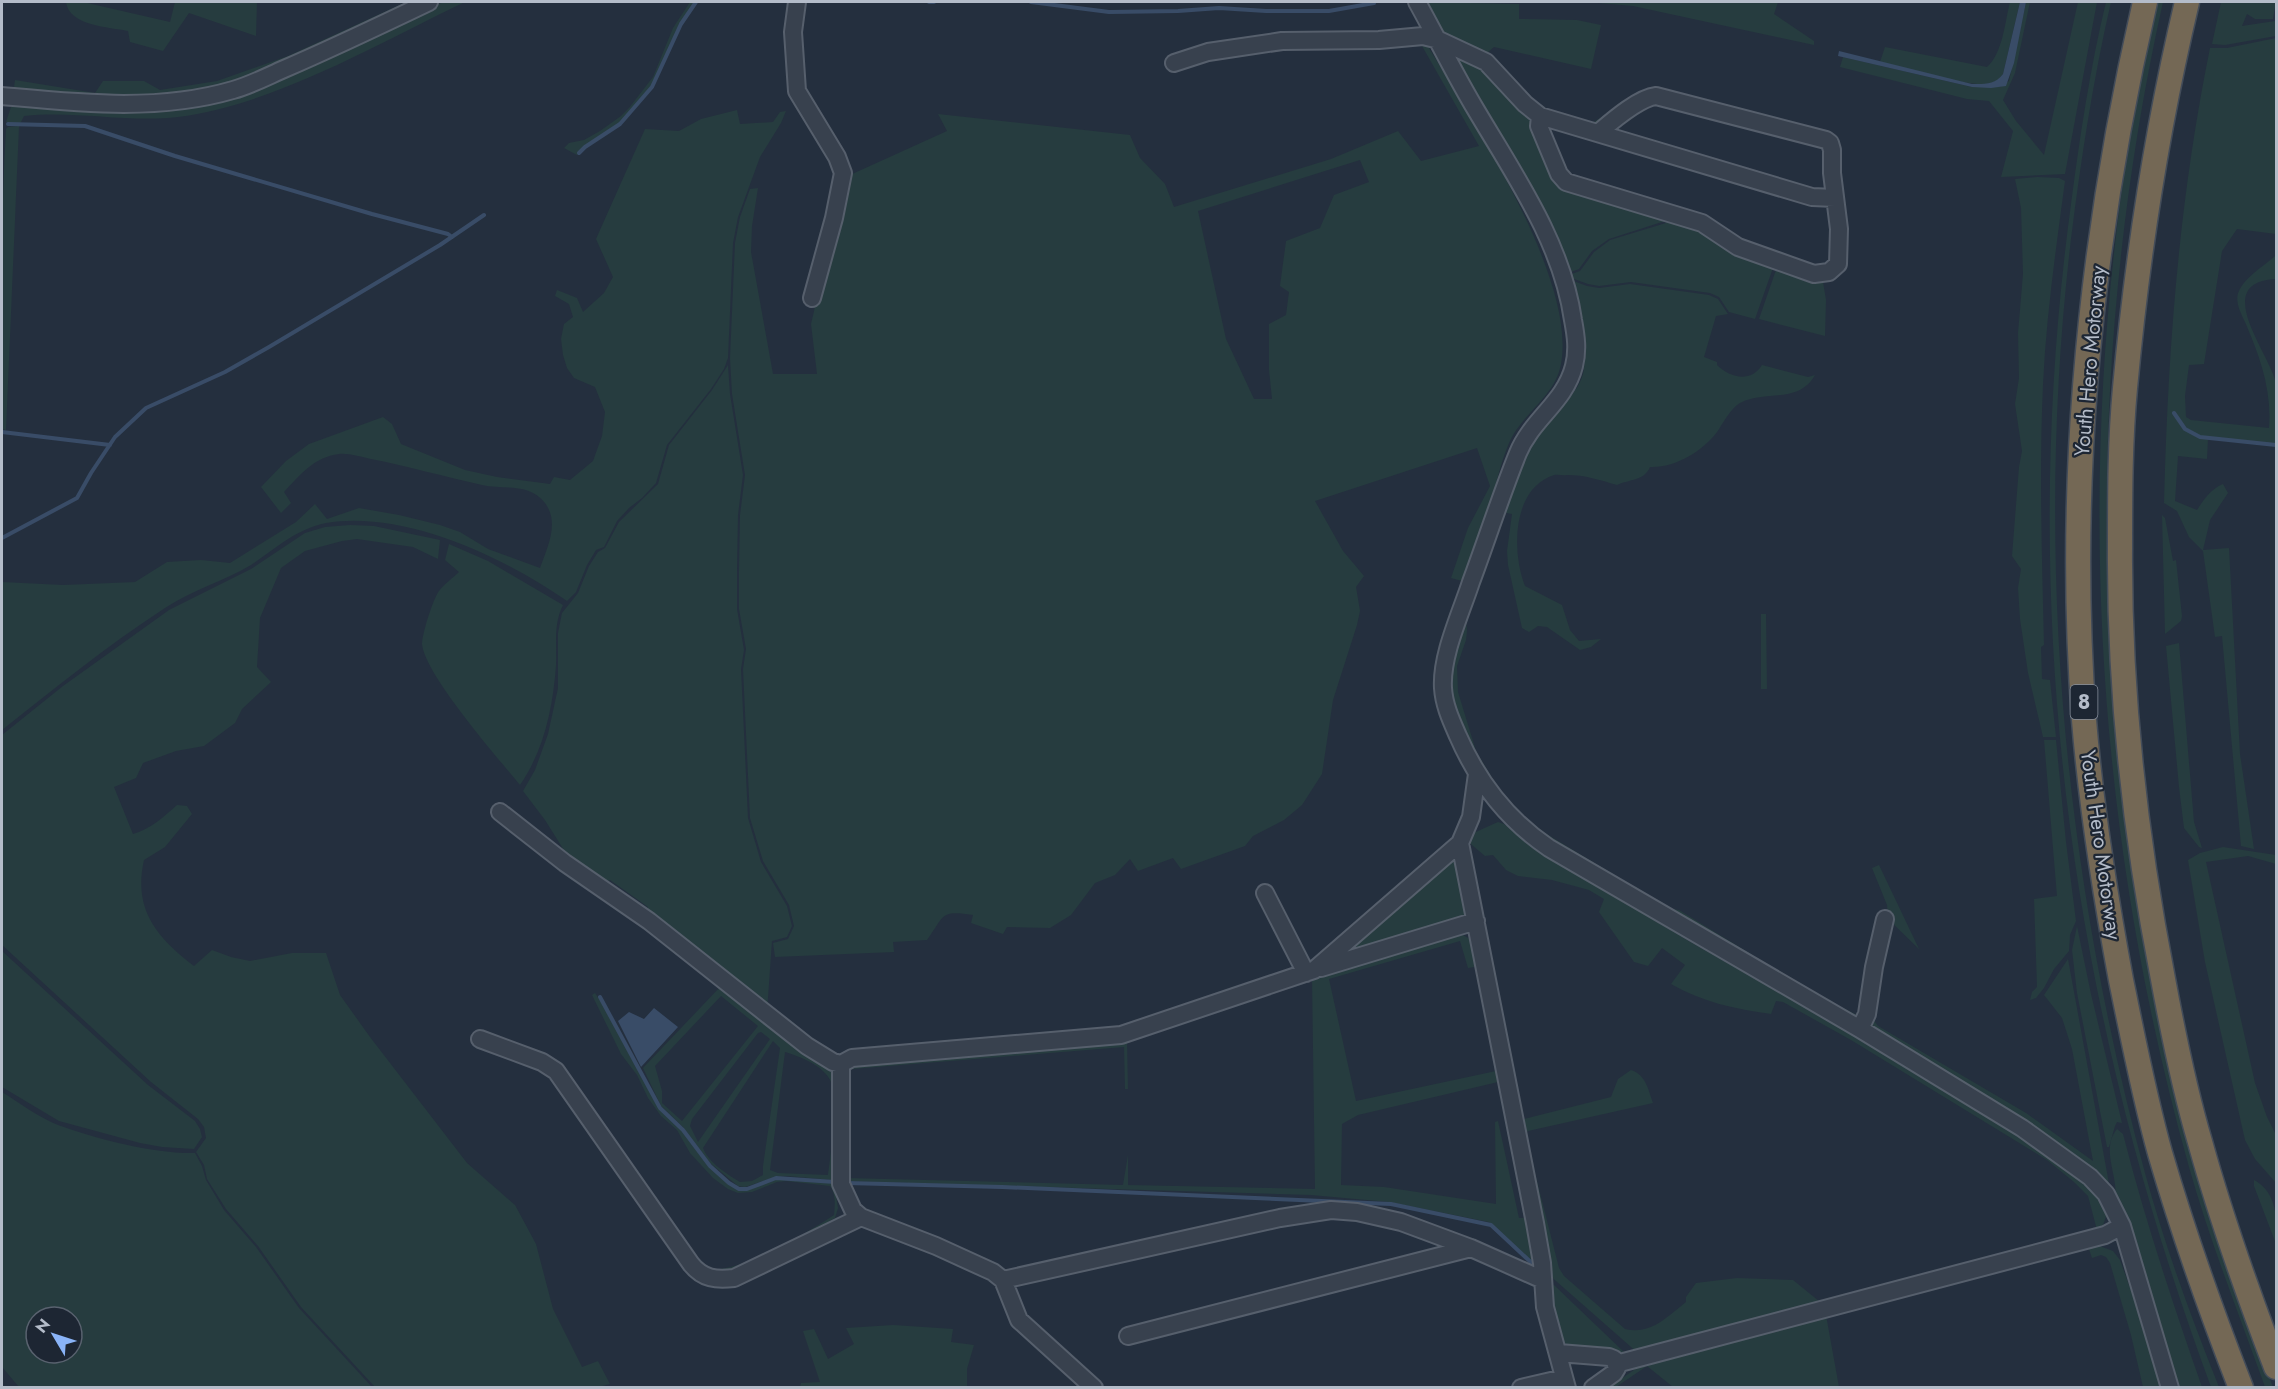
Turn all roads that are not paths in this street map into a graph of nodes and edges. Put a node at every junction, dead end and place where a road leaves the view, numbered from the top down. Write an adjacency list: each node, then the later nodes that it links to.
1 (429, 2): 8 (street)
2 (797, 2): 12 (street)
3 (1418, 2): 6 (street)
4 (2145, 2): 37 (highway, Youth Hero Motorway / 8)
5 (2187, 2): 31 (highway, Youth Hero Motorway / 8)
6 (1438, 40): 7 (street); 9 (street); 13 (street)
7 (1174, 63)
8 (2, 96)
9 (1540, 116): 10 (street); 11 (street)
10 (1598, 133): 11 (street); 11 (street)
11 (1835, 198)
12 (812, 298)
13 (1477, 774): 15 (street); 20 (street)
14 (500, 812): 22 (street)
15 (1460, 843): 18 (street); 19 (street)
16 (1265, 893): 19 (street)
17 (1885, 919): 20 (street)
18 (1476, 921): 19 (street); 27 (street)
19 (1310, 971): 22 (street)
20 (1860, 1029): 24 (street)
21 (480, 1039): 23 (street)
22 (842, 1064): 23 (street)
23 (861, 1217): 26 (street)
24 (2122, 1226): 30 (street); 36 (street)
25 (1472, 1248): 26 (street); 27 (street); 28 (street)
26 (1003, 1280): 33 (street)
27 (1543, 1280): 29 (street)
28 (1128, 1336)
29 (1559, 1353): 30 (street); 32 (street)
30 (1616, 1364): 35 (street)
31 (2277, 1367)
32 (1566, 1383): 34 (street)
33 (1094, 1388)
34 (1521, 1388)
35 (1593, 1388)
36 (2170, 1388)
37 (2241, 1388)

